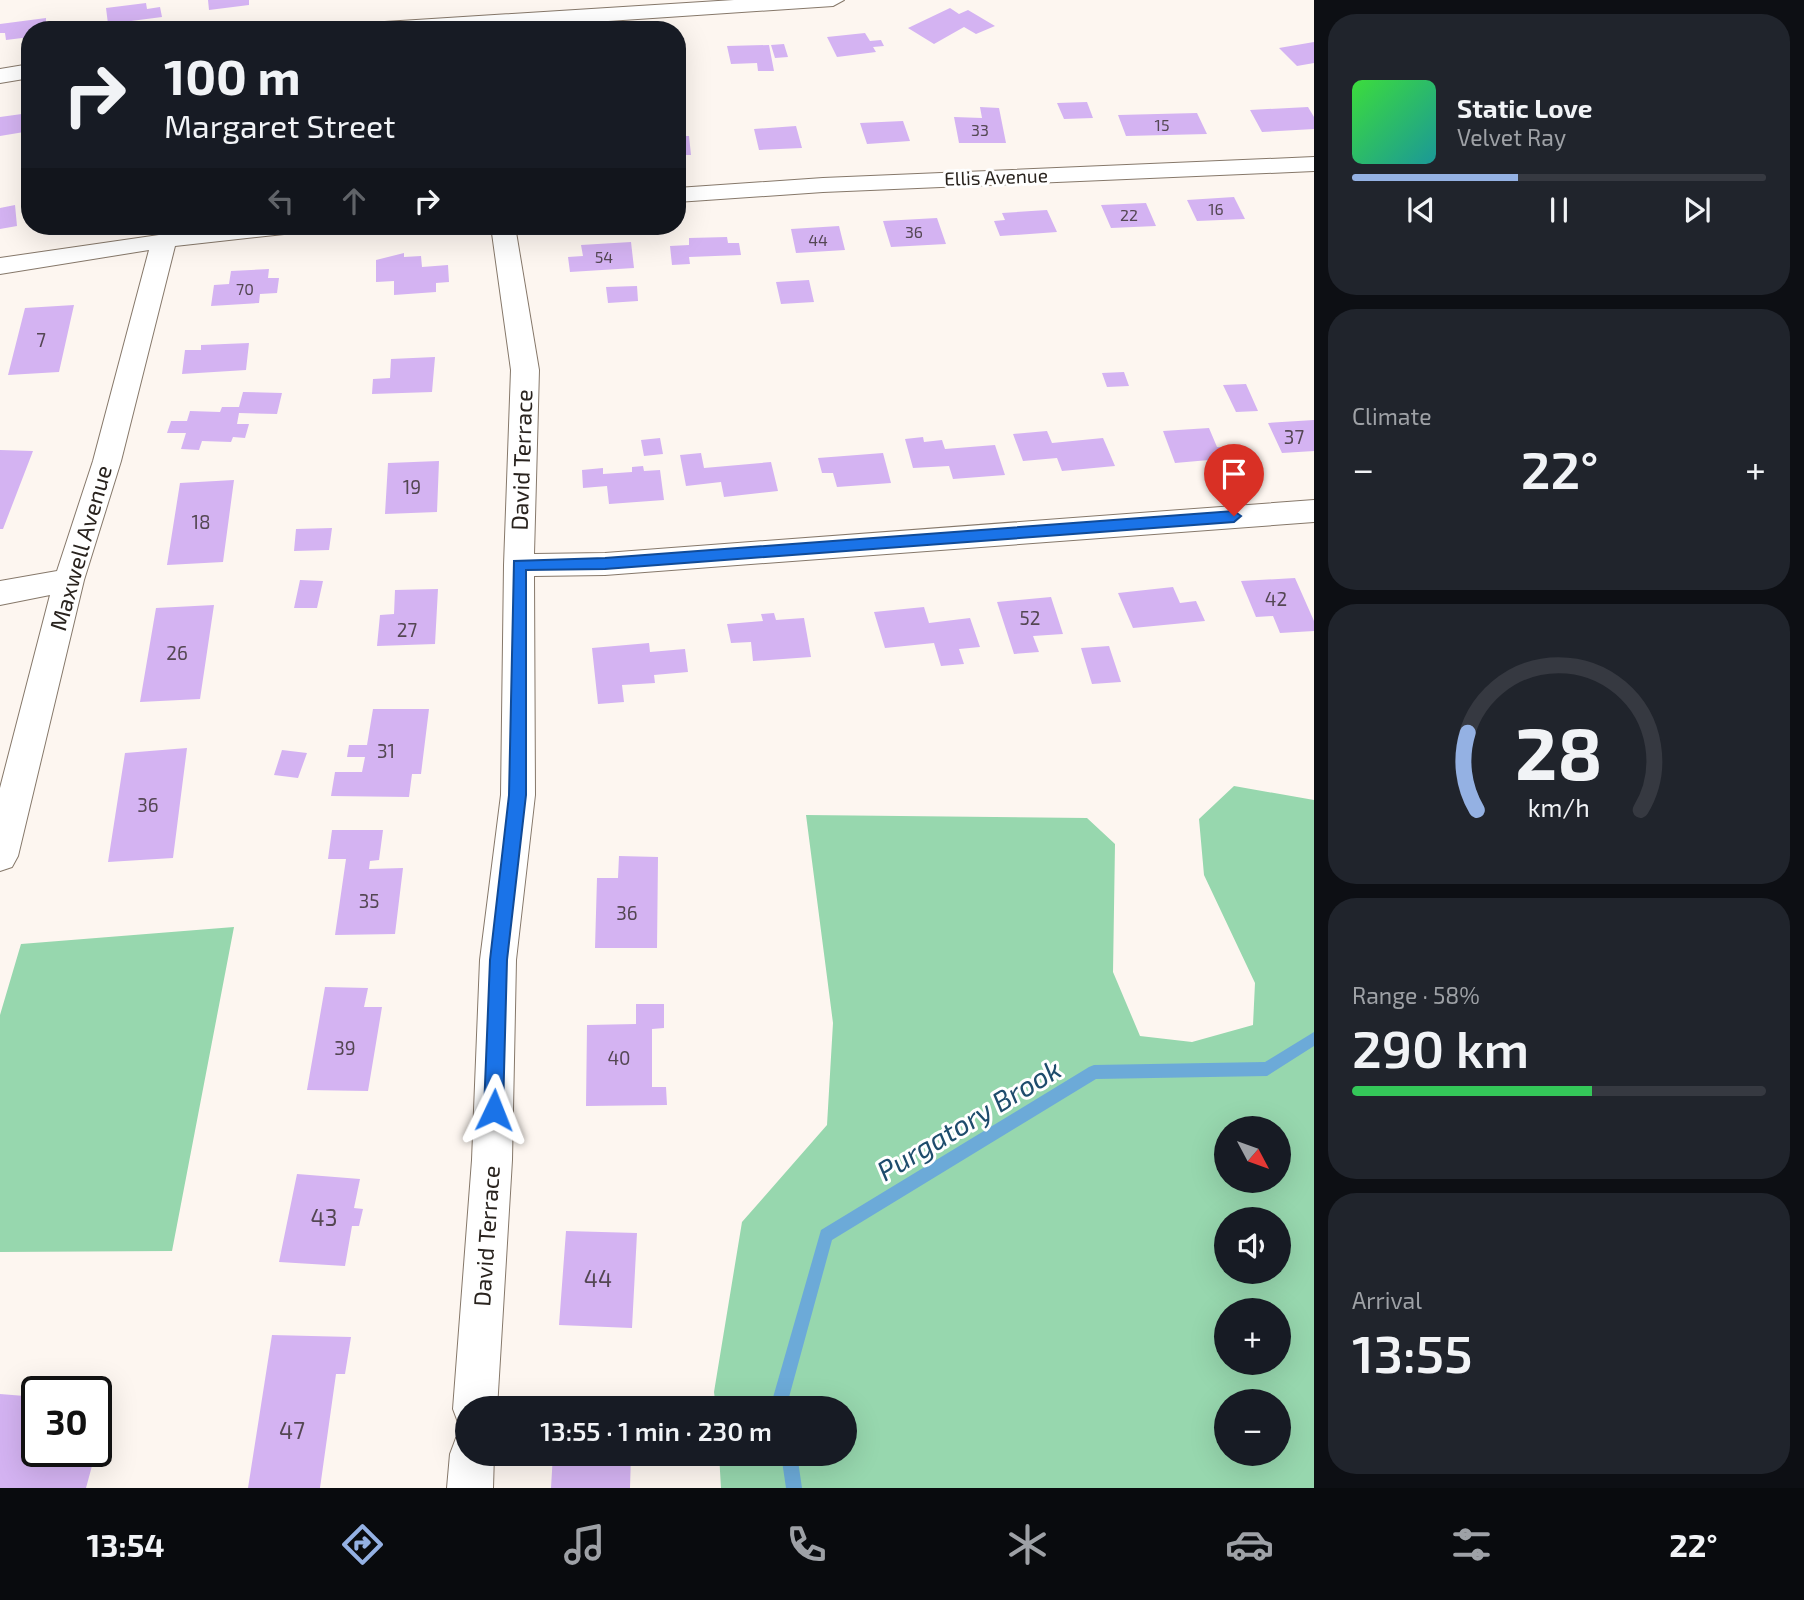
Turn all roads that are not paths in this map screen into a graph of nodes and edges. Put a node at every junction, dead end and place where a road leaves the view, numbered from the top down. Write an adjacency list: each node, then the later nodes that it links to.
1 (429, 0): 3 (street)
2 (833, 0): 4 (street)
3 (431, 21)
4 (532, 21)
5 (21, 72): 6 (street)
6 (0, 76)
7 (1314, 164): 8 (street, Ellis Avenue)
8 (686, 194)
9 (207, 235): 11 (street)
10 (504, 235): 14 (street, David Terrace)
11 (164, 240): 12 (street); 15 (street, Maxwell Avenue)
12 (0, 266)
13 (1314, 511): 14 (street)
14 (519, 565): 18 (street, David Terrace)
15 (69, 580): 16 (street); 17 (street, Maxwell Avenue)
16 (0, 593)
17 (0, 856)
18 (476, 1396)
19 (471, 1466): 20 (street)
20 (470, 1488)

